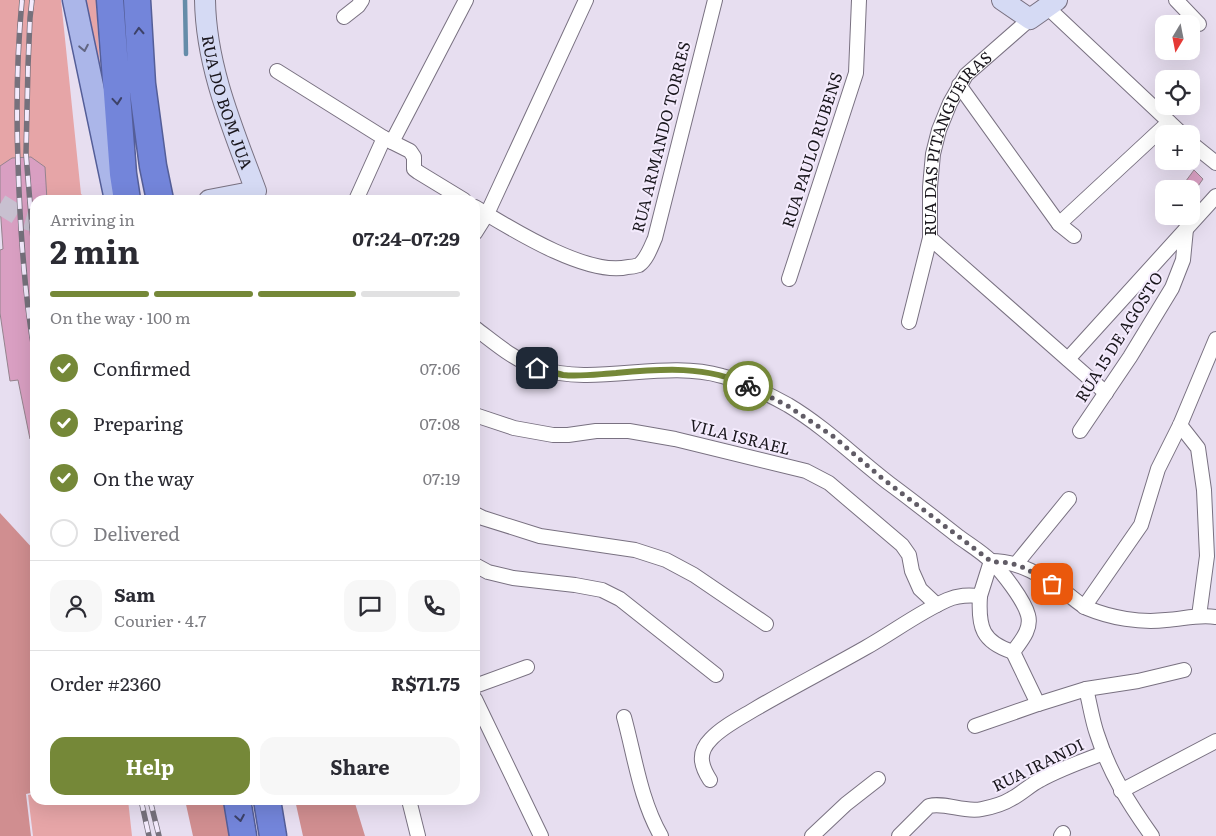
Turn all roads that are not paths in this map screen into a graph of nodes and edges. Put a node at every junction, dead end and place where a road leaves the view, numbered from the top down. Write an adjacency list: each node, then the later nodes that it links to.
1 (74, 0): 25 (main road, one-way to 25)
2 (110, 0): 26 (highway, one-way to 26)
3 (137, 0): 27 (highway, one-way to 3)
4 (205, 0): 28 (street, RUA DO BOM JUA)
5 (362, 0): 14 (street)
6 (466, 0): 20 (street)
7 (586, 0): 32 (street)
8 (714, 0): 32 (street, RUA ARMANDO TORRES)
9 (859, 0): 37 (street, RUA PAULO RUBENS)
10 (1002, 0): 15 (street)
11 (1176, 0): 13 (street)
12 (1052, 4): 15 (street, RUA DAS PITANGUEIRAS); 18 (street)
13 (1190, 15)
14 (344, 17)
15 (1030, 19): 17 (street, RUA DAS PITANGUEIRAS)
16 (277, 71): 20 (street)
17 (959, 85): 33 (street); 36 (street, RUA DAS PITANGUEIRAS)
18 (1170, 122): 19 (street); 33 (street)
19 (1173, 125)
20 (388, 140): 29 (street); 30 (street)
21 (1200, 146): 22 (street)
22 (1216, 149)
23 (1200, 150): 24 (street)
24 (1216, 163)
25 (115, 195)
26 (126, 195)
27 (159, 195)
28 (259, 195)
29 (359, 195)
30 (456, 195)
31 (1216, 196): 34 (street)
32 (481, 210)
33 (1059, 224): 35 (street)
34 (1186, 229): 41 (street); 42 (street, RUA 15 DE AGOSTO)
35 (1074, 236)
36 (930, 238): 38 (street, RUA DAS PITANGUEIRAS); 41 (street)
37 (789, 279)
38 (909, 322)
39 (480, 332): 48 (street)
40 (1216, 339): 44 (street)
41 (1068, 359): 42 (street)
42 (1106, 393): 45 (street, RUA 15 DE AGOSTO)
43 (480, 417): 52 (street, VILA ISRAEL)
44 (1180, 425): 53 (street); 54 (street)
45 (1080, 431)
46 (1069, 499): 49 (street)
47 (480, 517): 56 (street)
48 (992, 562): 49 (street); 51 (street); 57 (street)
49 (1016, 564): 53 (street)
50 (480, 568): 60 (street)
51 (980, 596): 52 (street); 57 (street)
52 (937, 606): 70 (street)
53 (1084, 607): 54 (street)
54 (1200, 616): 55 (street)
55 (1216, 617)
56 (766, 624)
57 (1013, 652): 63 (street)
58 (527, 667): 61 (street)
59 (1184, 670): 62 (street)
60 (716, 675)
61 (480, 684)
62 (1086, 689): 63 (street); 68 (street)
63 (1038, 704): 66 (street)
64 (480, 709): 78 (street)
65 (624, 717): 79 (street)
66 (975, 726)
67 (1216, 741): 71 (street)
68 (1104, 753): 71 (street); 81 (street, RUA IRANDI)
69 (878, 779): 80 (street)
70 (710, 780)
71 (1121, 790): 82 (street)
72 (237, 805): 75 (highway, one-way to 75)
73 (268, 805): 76 (highway)
74 (409, 805): 77 (street)
75 (243, 836)
76 (273, 836)
77 (418, 836)
78 (541, 836)
79 (661, 836)
80 (812, 836)
81 (898, 836)
82 (1152, 836)

